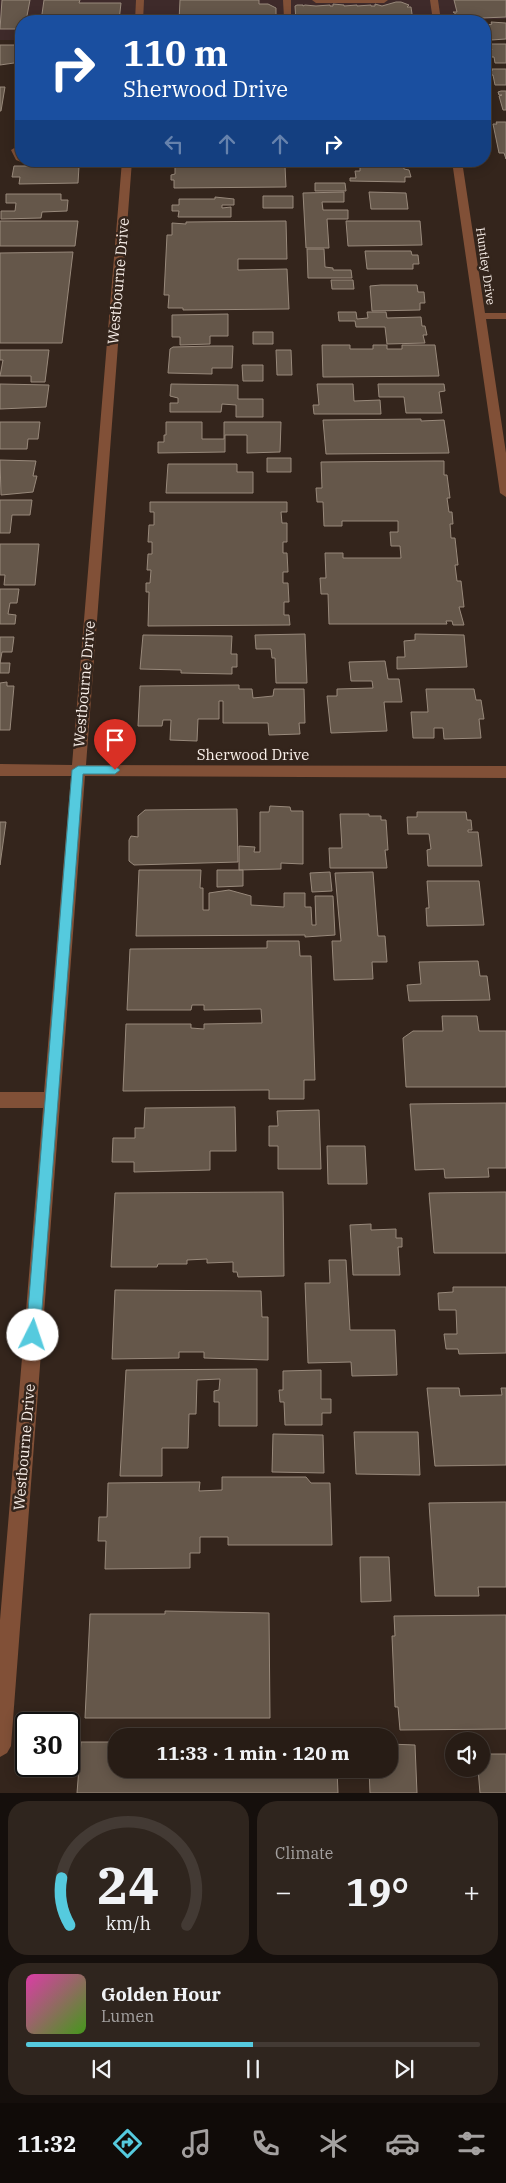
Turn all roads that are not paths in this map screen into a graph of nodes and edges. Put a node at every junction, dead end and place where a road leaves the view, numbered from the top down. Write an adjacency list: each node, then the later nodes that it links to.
1 (140, 0): 6 (street)
2 (287, 0): 7 (street)
3 (316, 0): 4 (street)
4 (384, 0)
5 (434, 0): 8 (street)
6 (139, 15)
7 (288, 15)
8 (436, 15)
9 (127, 167): 15 (street, Westbourne Drive)
10 (458, 167): 11 (street, Huntley Drive)
11 (480, 316): 12 (street); 13 (street, Huntley Drive)
12 (506, 316)
13 (506, 493)
14 (0, 770): 15 (street, Sherwood Drive)
15 (78, 770): 16 (street, Sherwood Drive); 18 (street, Westbourne Drive)
16 (506, 772)
17 (0, 1100): 18 (street)
18 (51, 1100): 19 (street, Westbourne Drive)
19 (0, 1746)

